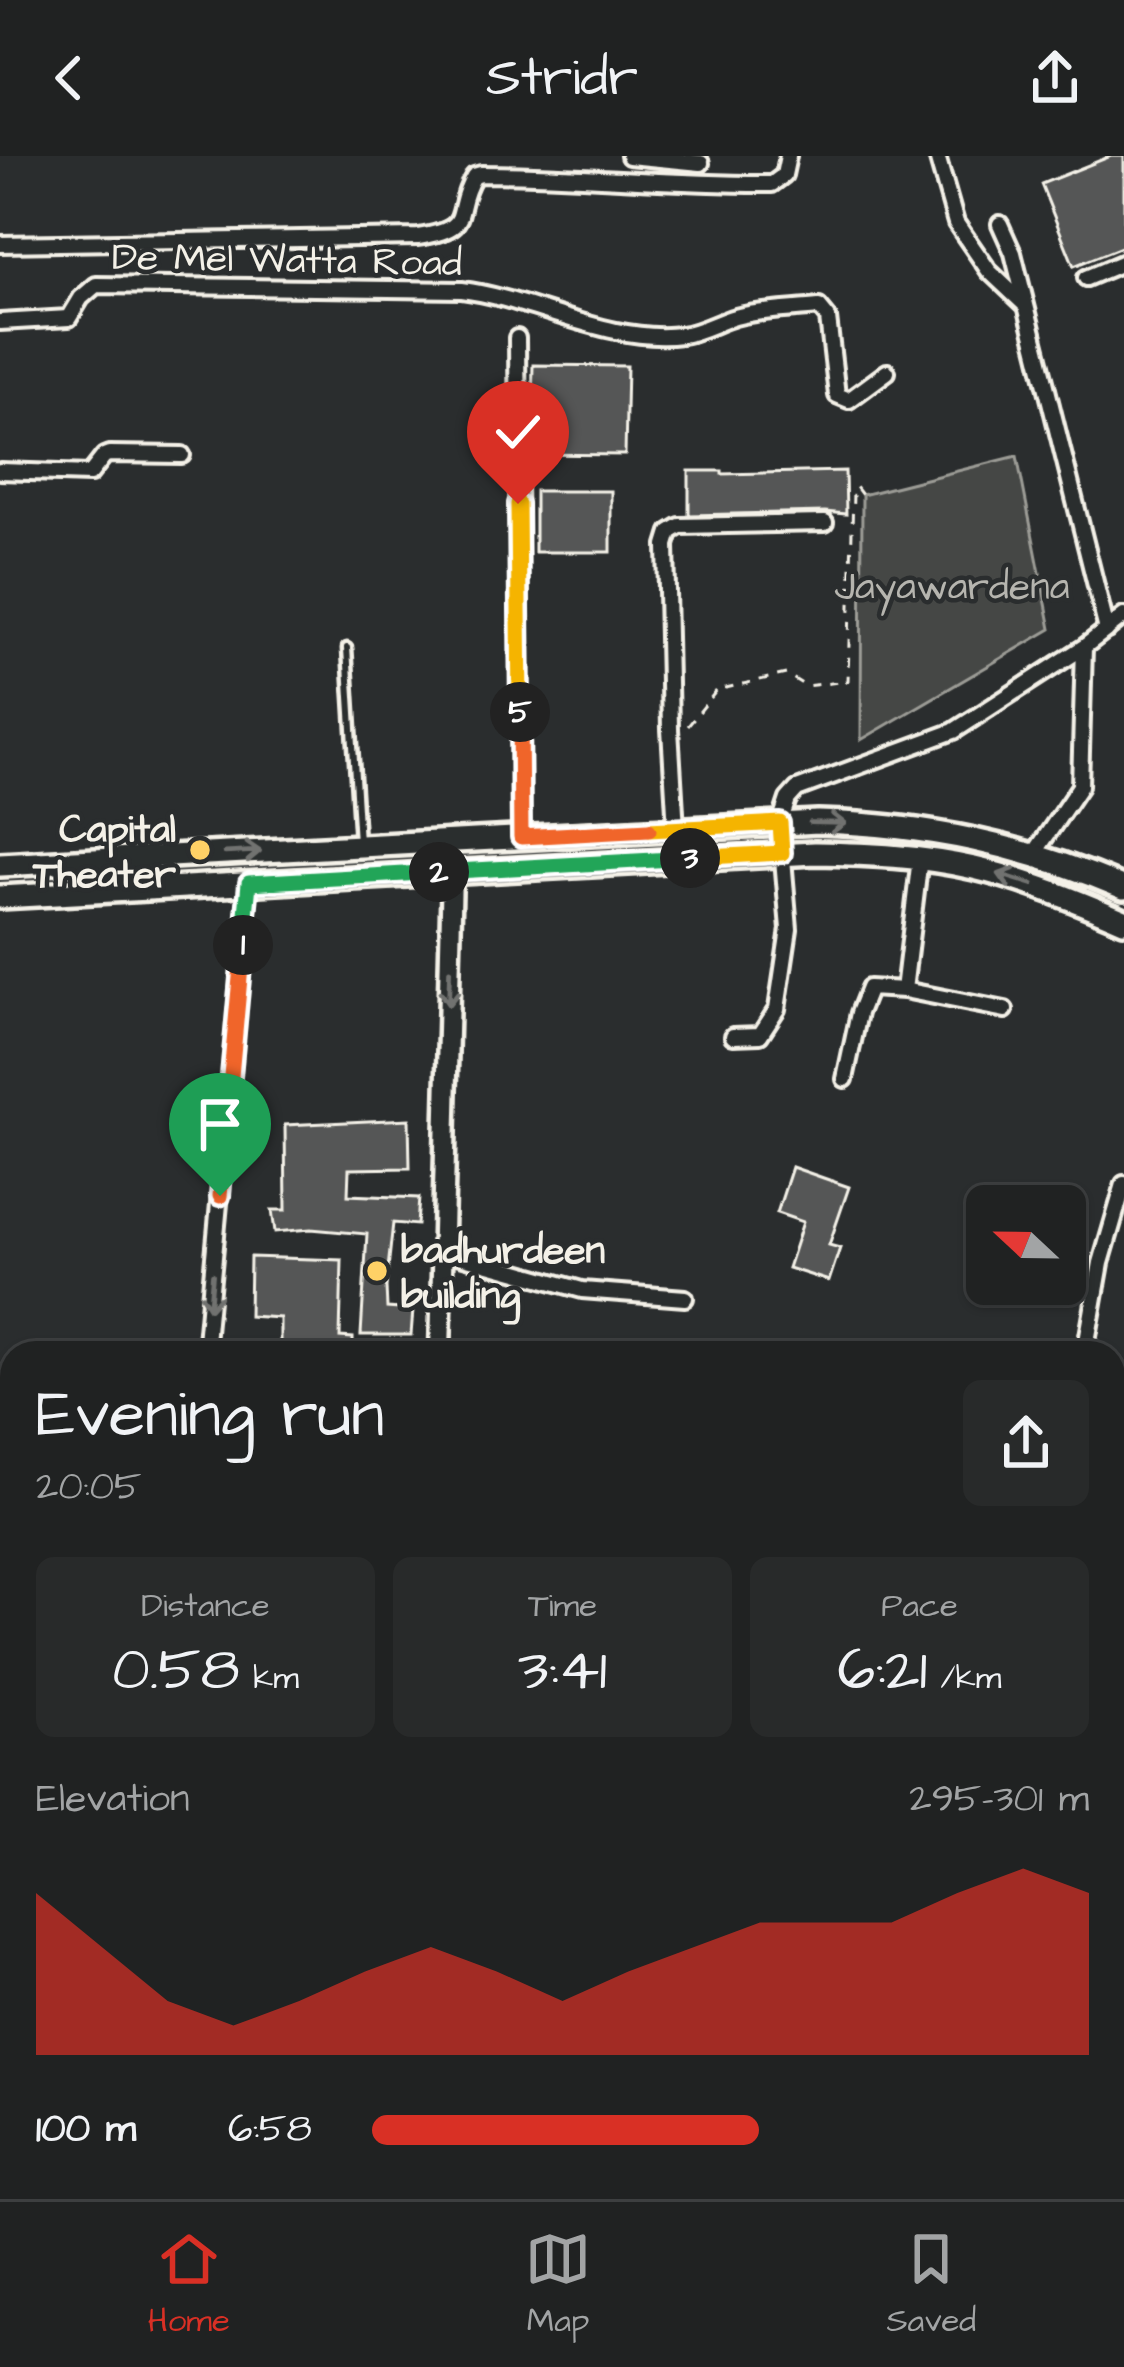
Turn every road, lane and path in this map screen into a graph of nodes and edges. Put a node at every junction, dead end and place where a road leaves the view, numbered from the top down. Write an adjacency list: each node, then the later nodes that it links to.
1 (629, 156): 4 (street)
2 (788, 156): 6 (street)
3 (938, 156): 9 (street)
4 (691, 160)
5 (1000, 224): 9 (street)
6 (0, 244)
7 (1124, 262): 8 (street)
8 (1086, 278)
9 (1024, 304): 18 (street)
10 (0, 322): 12 (street, De Mel Watta Road)
11 (517, 338): 24 (street)
12 (886, 372)
13 (182, 455): 14 (street)
14 (0, 471)
15 (862, 495): 21 (path)
16 (825, 523): 21 (street)
17 (1124, 616): 18 (street)
18 (1107, 630): 19 (street)
19 (1084, 647): 22 (street); 27 (street)
20 (347, 648): 25 (lane)
21 (670, 729): 23 (street)
22 (780, 823): 23 (main road); 26 (street); 27 (main road, one-way to 27)
23 (676, 829): 24 (main road)
24 (521, 837): 25 (main road)
25 (360, 845): 29 (main road, one-way to 25)
26 (782, 853): 28 (main road); 30 (main road); 37 (street)
27 (1034, 854): 32 (main road)
28 (920, 858): 34 (main road, one-way to 28); 35 (street)
29 (0, 865)
30 (452, 871): 31 (main road); 40 (street, one-way to 40)
31 (249, 883): 33 (main road); 42 (street, one-way to 42)
32 (1124, 888)
33 (0, 897)
34 (1124, 921)
35 (904, 990): 36 (street); 38 (street)
36 (1005, 1010)
37 (733, 1036)
38 (845, 1079)
39 (1124, 1184): 44 (street)
40 (442, 1251): 41 (street); 43 (street)
41 (685, 1298)
42 (206, 1341)
43 (440, 1341)
44 (1086, 1341)

